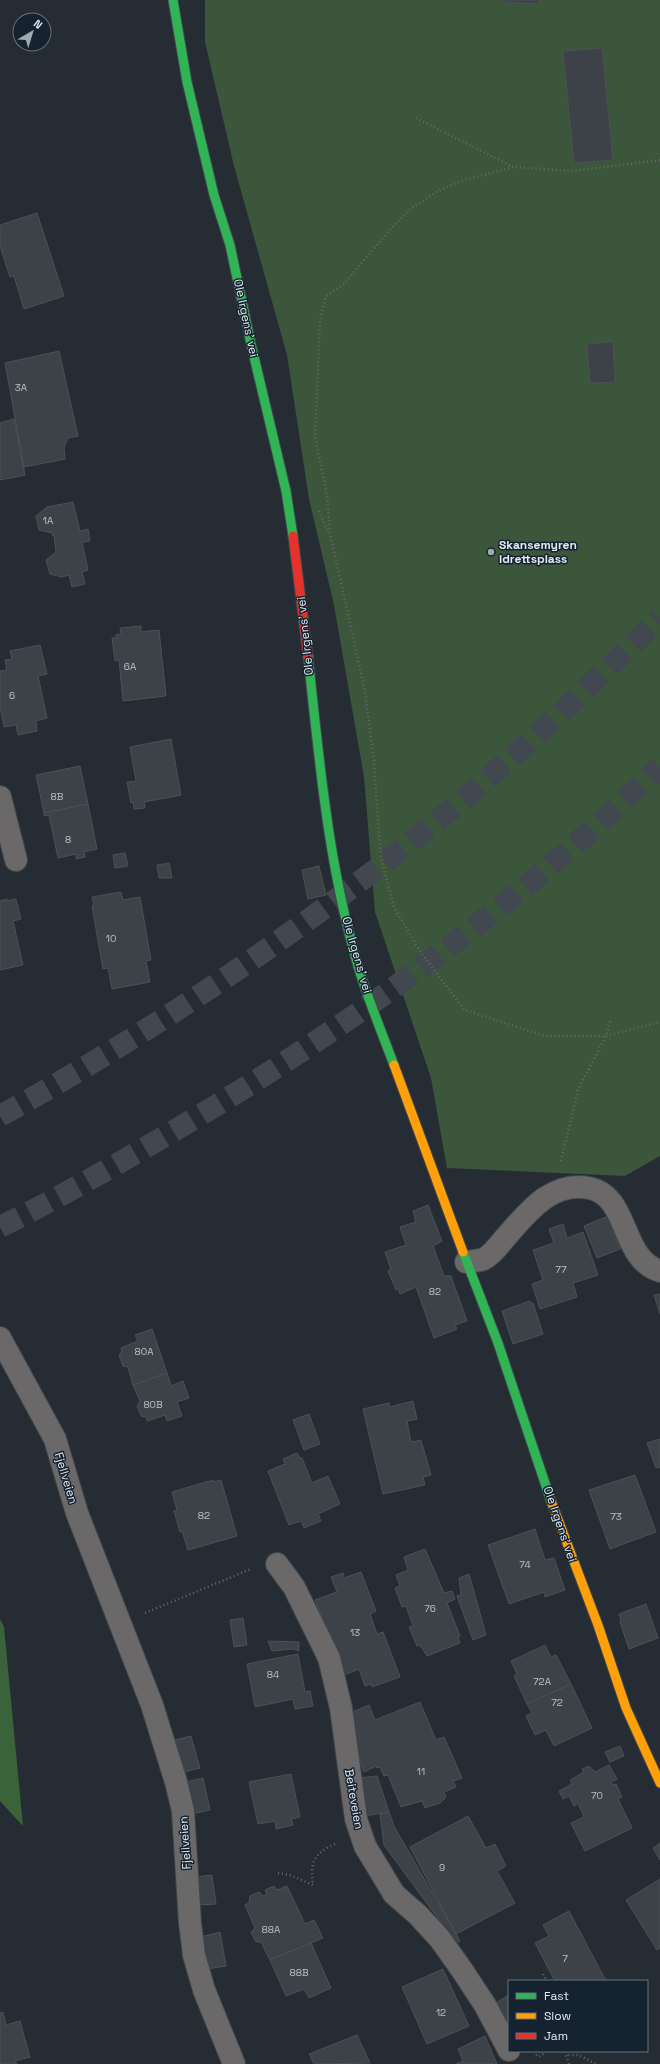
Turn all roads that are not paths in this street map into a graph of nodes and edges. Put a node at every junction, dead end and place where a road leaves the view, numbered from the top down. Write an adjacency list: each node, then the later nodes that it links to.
1 (173, 0): 4 (street, Ole Irgens' vei)
2 (0, 797): 3 (street)
3 (16, 860)
4 (466, 1262): 5 (street); 8 (street, Ole Irgens' vei)
5 (660, 1271)
6 (0, 1338): 11 (street, Fjellveien)
7 (278, 1564): 9 (street, Beiteveien)
8 (660, 1783)
9 (508, 2048)
10 (510, 2052): 12 (street, Beiteveien)
11 (234, 2064)
12 (517, 2064)

